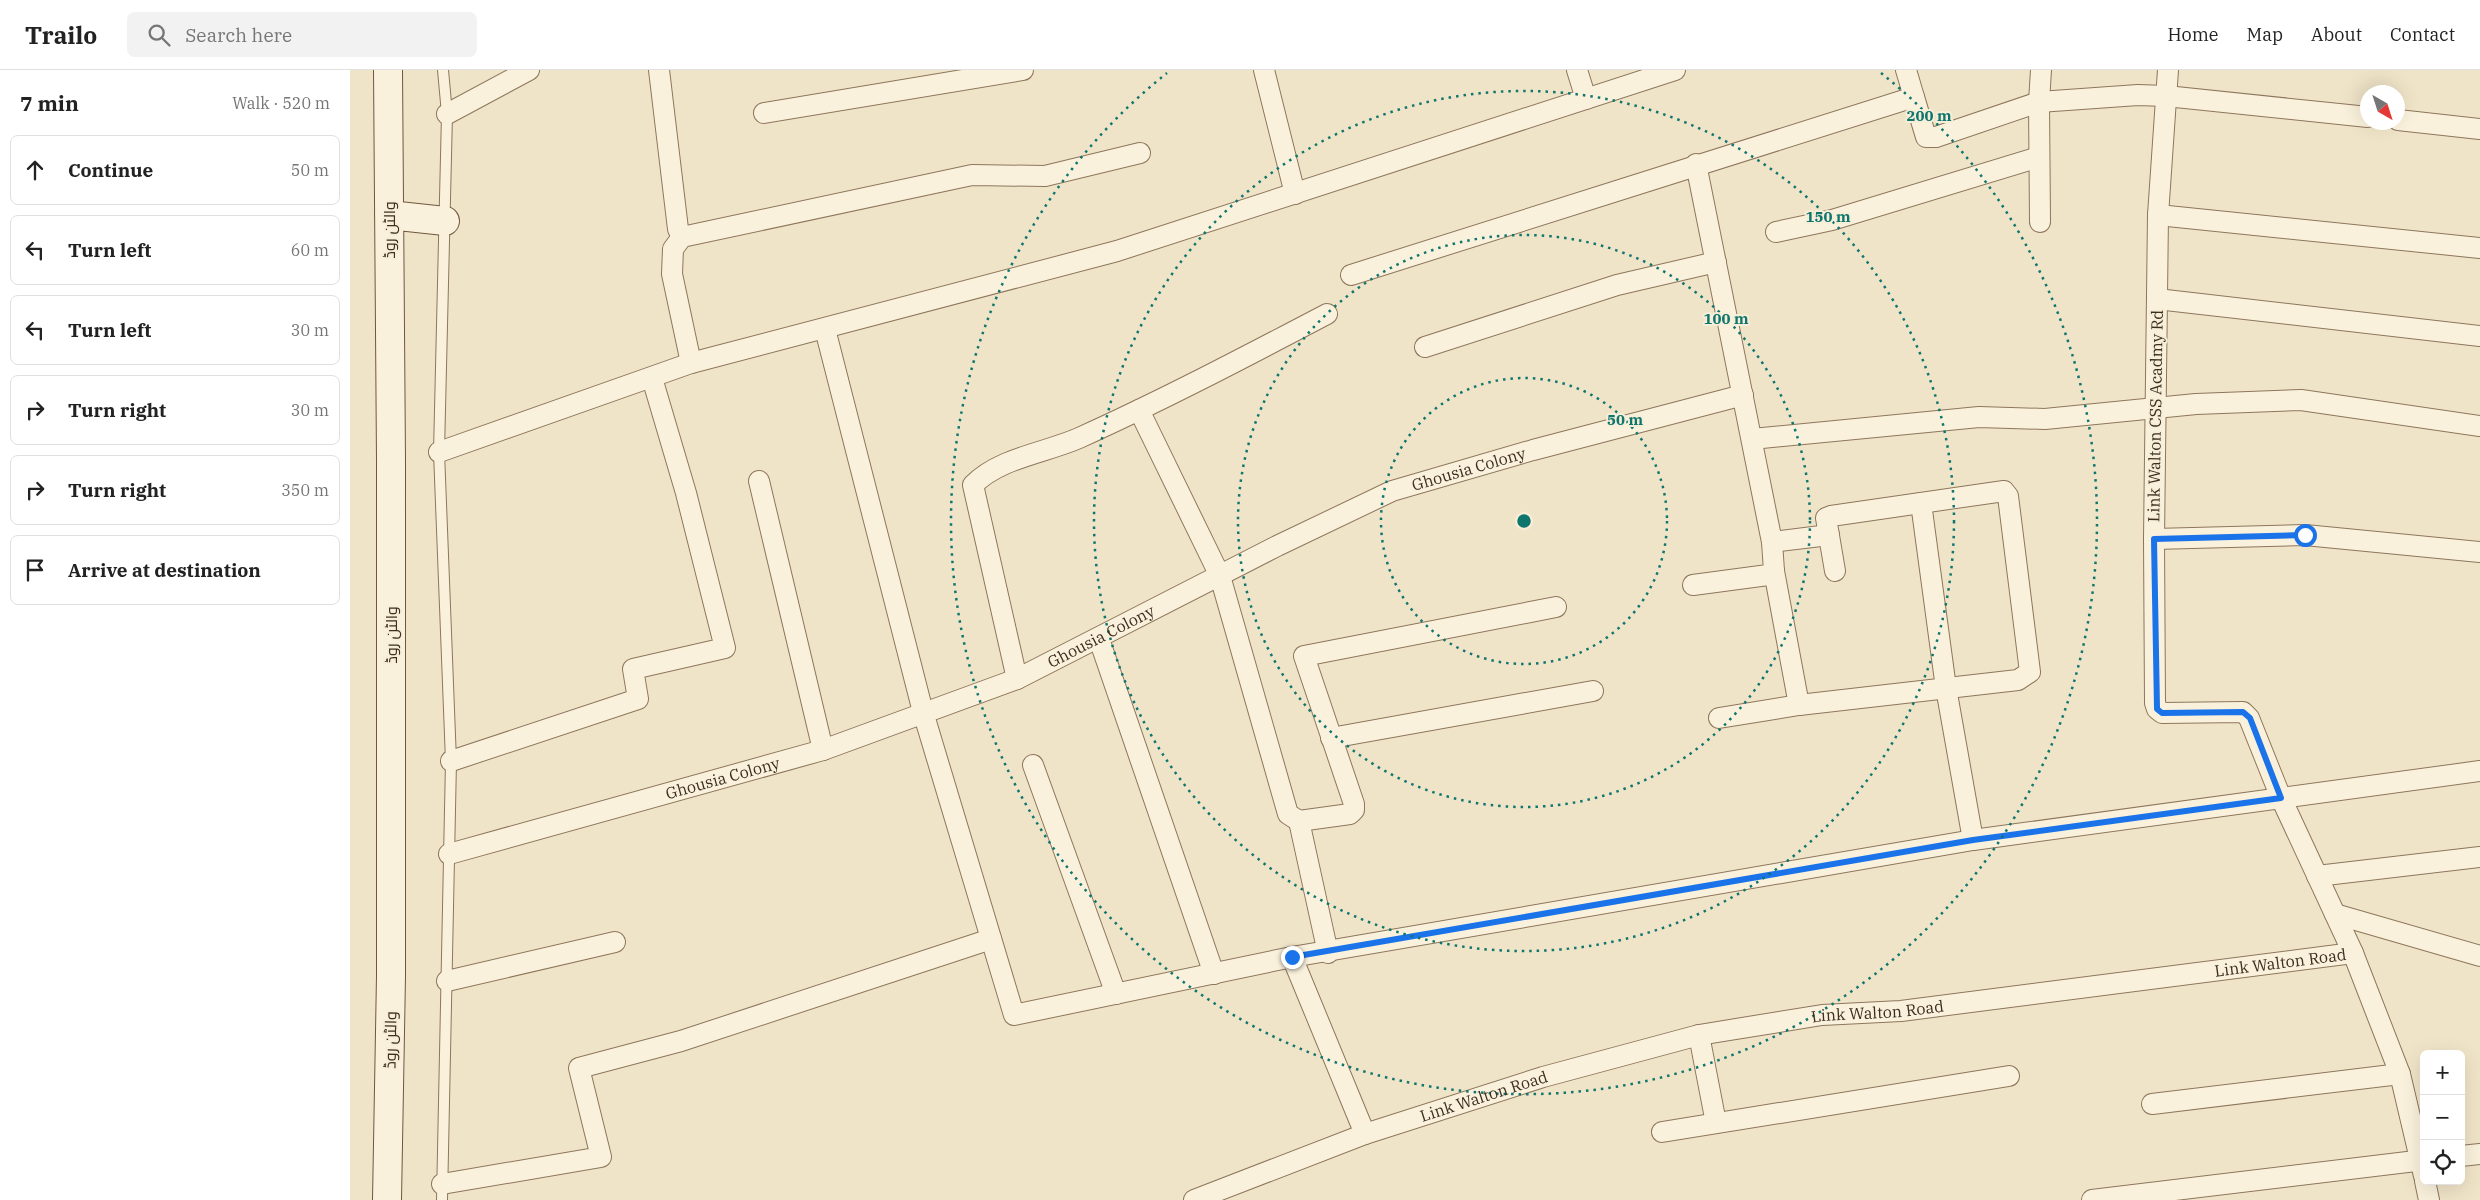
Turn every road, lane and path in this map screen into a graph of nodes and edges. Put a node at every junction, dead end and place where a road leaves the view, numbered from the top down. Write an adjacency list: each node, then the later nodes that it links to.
1 (388, 70): 26 (main road, والٹن روڈ)
2 (443, 70): 18 (lane)
3 (530, 70): 18 (street)
4 (658, 70): 31 (street)
5 (1023, 70): 12 (street)
6 (1264, 70): 25 (street)
7 (1577, 70): 15 (street)
8 (1675, 70): 15 (street)
9 (1906, 70): 14 (street)
10 (2041, 70): 16 (street)
11 (2168, 70): 13 (street, Link Walton CSS Acadmy Rd)
12 (961, 75): 17 (street)
13 (2166, 96): 16 (street); 19 (street); 27 (street, Link Walton CSS Acadmy Rd)
14 (1914, 97): 16 (street); 24 (street)
15 (1586, 99): 25 (street)
16 (2039, 102): 23 (street)
17 (764, 113)
18 (447, 114): 28 (lane)
19 (2360, 116)
20 (2405, 121): 21 (street)
21 (2480, 129)
22 (1140, 153): 31 (street)
23 (2040, 157): 29 (street); 30 (street)
24 (1696, 164): 33 (street); 34 (street)
25 (1295, 194): 37 (street)
26 (389, 215): 28 (main road); 100 (main road, والٹن روڈ)
27 (2158, 215): 32 (street); 35 (street, Link Walton CSS Acadmy Rd)
28 (445, 220): 47 (lane)
29 (2040, 222)
30 (1776, 232)
31 (682, 237): 40 (street)
32 (2480, 248)
33 (1716, 262): 39 (street); 42 (street)
34 (1351, 275)
35 (2157, 299): 38 (street); 43 (street, Link Walton CSS Acadmy Rd)
36 (1327, 314): 44 (street)
37 (825, 329): 40 (street); 64 (street)
38 (2480, 336)
39 (1424, 347)
40 (691, 364): 41 (street)
41 (652, 378): 47 (street); 68 (street)
42 (1743, 395): 46 (street); 56 (street, Ghousia Colony)
43 (2155, 408): 45 (street); 46 (street); 51 (street, Link Walton CSS Acadmy Rd)
44 (1139, 410): 56 (street); 60 (street)
45 (2480, 426)
46 (1752, 439): 52 (street)
47 (439, 452): 68 (lane)
48 (759, 481): 67 (street)
49 (1921, 503): 50 (street); 61 (street); 61 (street)
50 (1829, 535): 52 (street); 55 (street)
51 (2154, 539): 53 (street); 71 (street, Link Walton CSS Acadmy Rd)
52 (1772, 542): 54 (street)
53 (2480, 552)
54 (1774, 571): 57 (street); 63 (street)
55 (1835, 572)
56 (1220, 576): 59 (street, Ghousia Colony); 72 (street)
57 (1693, 585)
58 (1556, 607): 66 (street)
59 (1099, 639): 60 (street, Ghousia Colony); 84 (street)
60 (1017, 680): 64 (street, Ghousia Colony)
61 (1946, 688): 63 (street); 73 (street)
62 (1593, 691): 66 (street)
63 (1799, 705): 65 (street)
64 (923, 712): 67 (street, Ghousia Colony); 78 (street)
65 (1719, 718)
66 (1331, 738): 72 (street)
67 (823, 750): 74 (street, Ghousia Colony)
68 (452, 760): 74 (lane)
69 (1033, 765): 86 (street)
70 (2480, 771): 71 (street)
71 (2281, 798): 73 (street); 76 (street, Link Walton CSS Acadmy Rd)
72 (1299, 821): 80 (street)
73 (1973, 840): 80 (street)
74 (449, 854): 85 (lane)
75 (2480, 857): 76 (street)
76 (2317, 876): 77 (street, Link Walton CSS Acadmy Rd)
77 (2335, 914): 81 (street, Link Walton CSS Acadmy Rd); 82 (street)
78 (991, 939): 86 (street); 99 (street)
79 (615, 942): 85 (street)
80 (1328, 952): 83 (street)
81 (2353, 953): 87 (street, Link Walton Road); 88 (street, Link Walton Road)
82 (2480, 956)
83 (1292, 957): 84 (street); 93 (street)
84 (1214, 974): 86 (street)
85 (447, 982): 99 (lane)
86 (1116, 994)
87 (1699, 1035): 91 (street); 93 (street, Link Walton Road)
88 (2400, 1074): 90 (street); 94 (street, Link Walton Road)
89 (2009, 1076): 91 (street)
90 (2152, 1104)
91 (1716, 1123): 92 (street)
92 (1662, 1132)
93 (1365, 1134): 101 (street, Link Walton Road)
94 (2420, 1153)
95 (2480, 1154): 96 (street)
96 (2465, 1156)
97 (2420, 1165): 102 (street)
98 (2426, 1185): 103 (street)
99 (442, 1192)
100 (387, 1200)
101 (1194, 1200)
102 (2092, 1200)
103 (2429, 1200)

